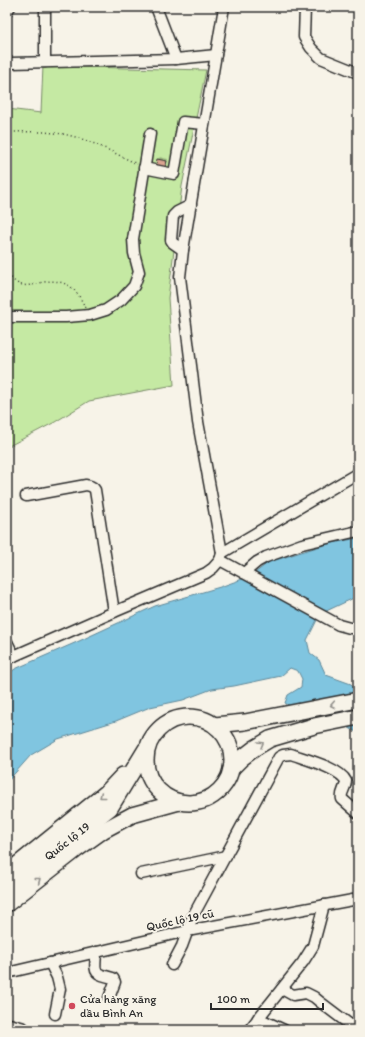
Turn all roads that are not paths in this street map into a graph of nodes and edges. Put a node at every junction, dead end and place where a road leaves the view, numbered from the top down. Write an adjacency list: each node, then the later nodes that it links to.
1 (10, 7): 6 (street)
2 (45, 7): 9 (street)
3 (156, 7): 8 (street)
4 (224, 7): 7 (street)
5 (305, 7): 11 (street)
6 (7, 11)
7 (216, 55): 8 (street); 12 (street)
8 (176, 59): 9 (street)
9 (45, 62): 10 (street)
10 (7, 65)
11 (358, 73)
12 (204, 124): 14 (street); 15 (street)
13 (150, 134): 14 (street)
14 (144, 168): 17 (street)
15 (191, 205): 16 (street); 16 (street)
16 (183, 250): 21 (street)
17 (7, 316)
18 (358, 472): 21 (street)
19 (26, 496): 23 (street)
20 (358, 531): 22 (street)
21 (221, 557): 22 (street); 23 (street)
22 (247, 574): 24 (street)
23 (114, 612): 26 (street)
24 (358, 628)
25 (7, 642): 26 (street)
26 (11, 658)
27 (358, 700): 29 (highway, one-way to 29)
28 (358, 717): 31 (highway, one-way to 28)
29 (215, 725): 30 (highway); 31 (highway)
30 (148, 747): 32 (highway); 33 (highway, Quốc lộ 19); 36 (highway, one-way to 36)
31 (231, 769): 32 (highway)
32 (179, 802): 33 (highway); 40 (highway, one-way to 32)
33 (110, 808): 38 (highway, Quốc lộ 19)
34 (358, 813): 35 (street)
35 (226, 856): 37 (street); 42 (street)
36 (7, 873)
37 (142, 874)
38 (7, 888)
39 (358, 899): 41 (street, Quốc lộ 19 cũ)
40 (7, 904)
41 (324, 905): 42 (street, Quốc lộ 19 cũ); 47 (street)
42 (187, 931): 43 (street, Quốc lộ 19 cũ); 45 (street)
43 (96, 952): 44 (street, Quốc lộ 19 cũ); 48 (street)
44 (50, 963): 46 (street, Quốc lộ 19 cũ); 49 (street)
45 (172, 965)
46 (8, 972)
47 (282, 989): 50 (street); 51 (street)
48 (109, 998)
49 (55, 1014)
50 (258, 1018): 54 (street); 55 (street)
51 (358, 1023)
52 (7, 1026): 53 (highway)
53 (22, 1030)
54 (249, 1030)
55 (284, 1030)

